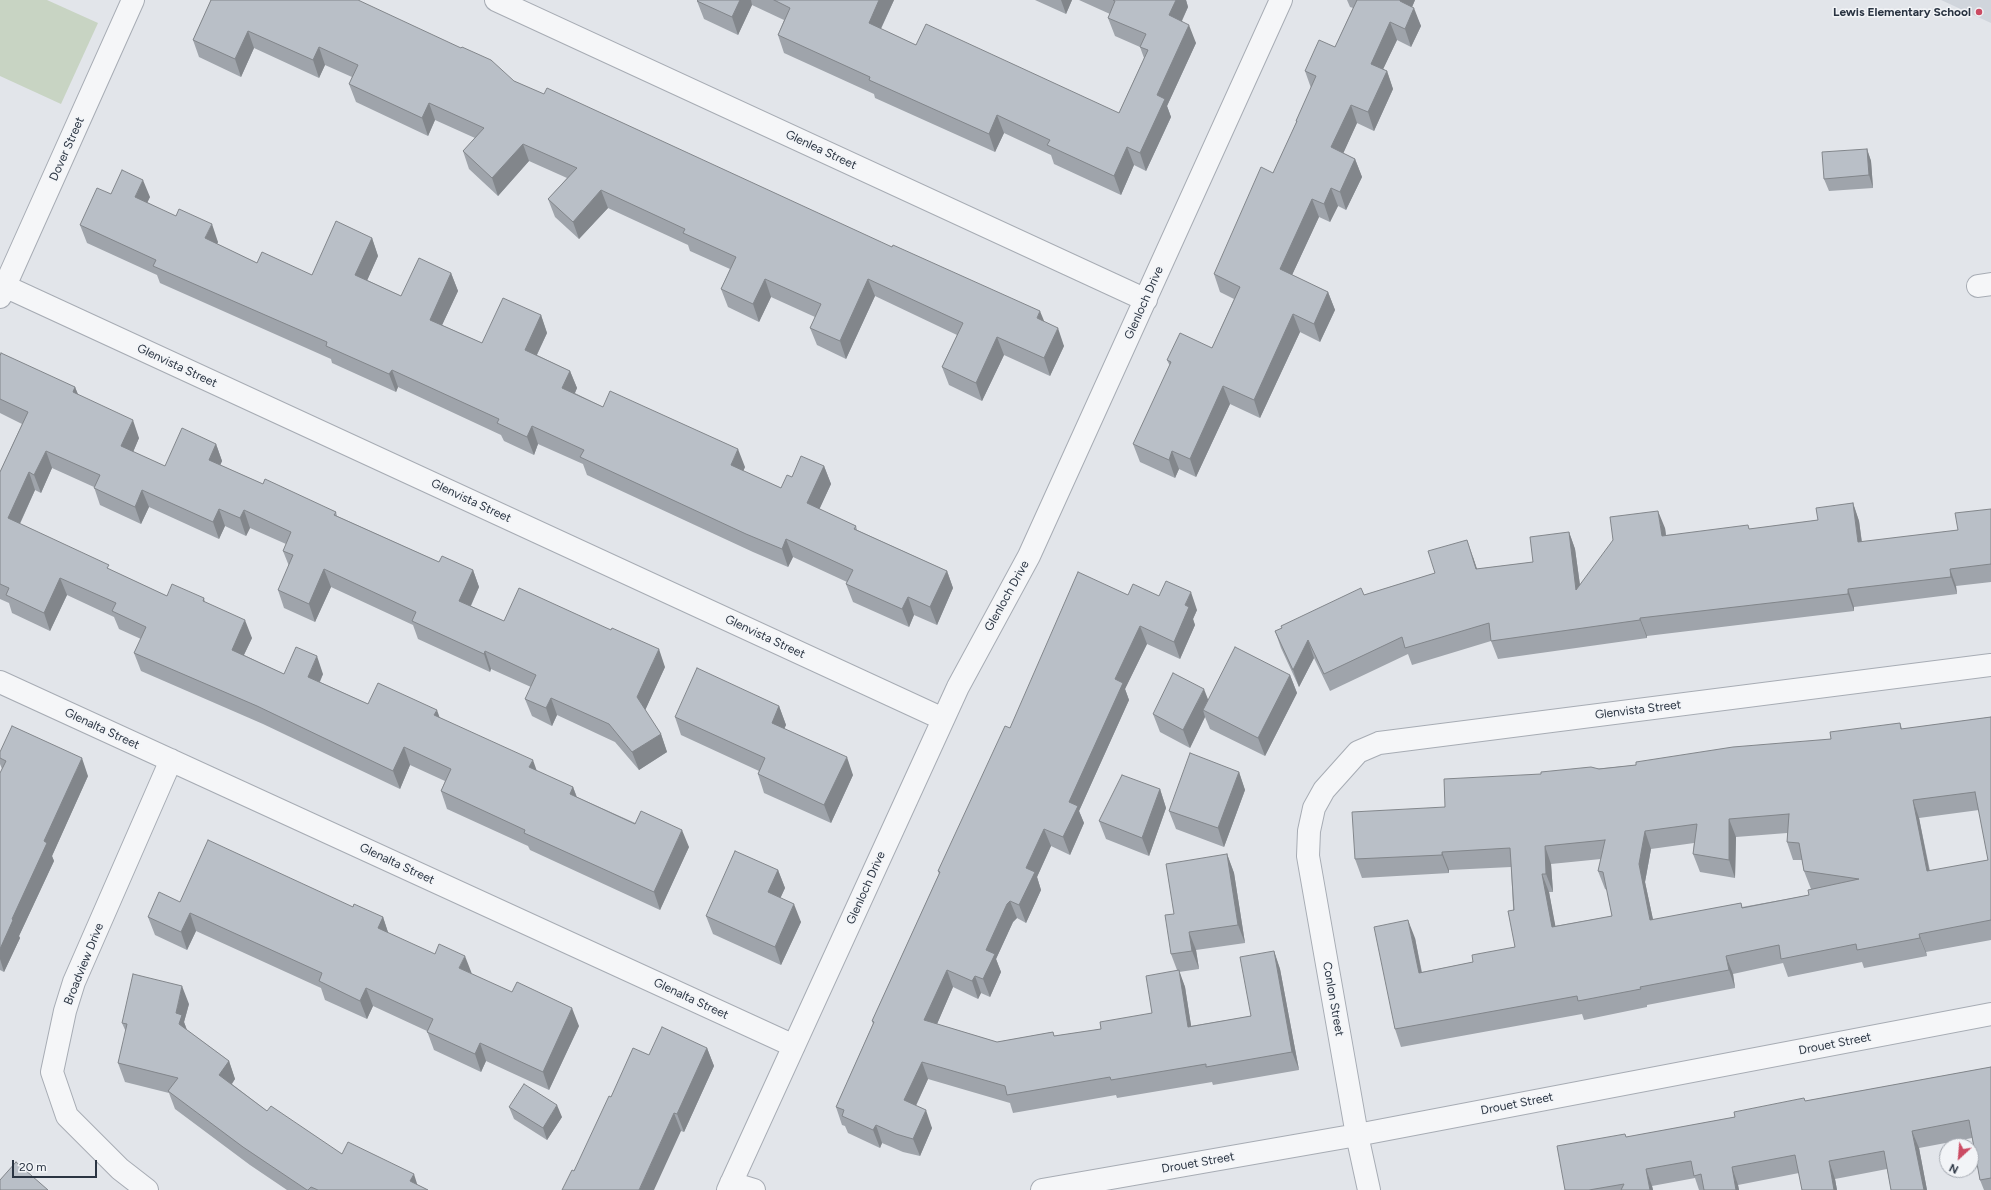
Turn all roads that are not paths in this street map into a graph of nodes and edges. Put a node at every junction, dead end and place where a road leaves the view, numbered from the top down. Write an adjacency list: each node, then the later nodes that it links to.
1 (133, 0): 4 (street, Dover Street)
2 (496, 0): 5 (street, Glenlea Street)
3 (1281, 0): 5 (street, Glenloch Drive)
4 (2, 289): 8 (street, Glenvista Street)
5 (1146, 300): 8 (street, Glenloch Drive)
6 (1991, 665): 10 (street, Glenvista Street)
7 (0, 682): 9 (street, Glenalta Street)
8 (943, 719): 12 (street, Glenloch Drive)
9 (171, 760): 12 (street, Glenalta Street); 15 (street, Broadview Drive)
10 (1314, 808): 13 (street, Conlon Street)
11 (1991, 1014): 13 (street, Drouet Street)
12 (794, 1046): 14 (street, Glenloch Drive)
13 (1357, 1135): 17 (street, Drouet Street); 18 (street, Conlon Street)
14 (730, 1186): 16 (street)
15 (148, 1190)
16 (754, 1190)
17 (1042, 1190)
18 (1369, 1190)

